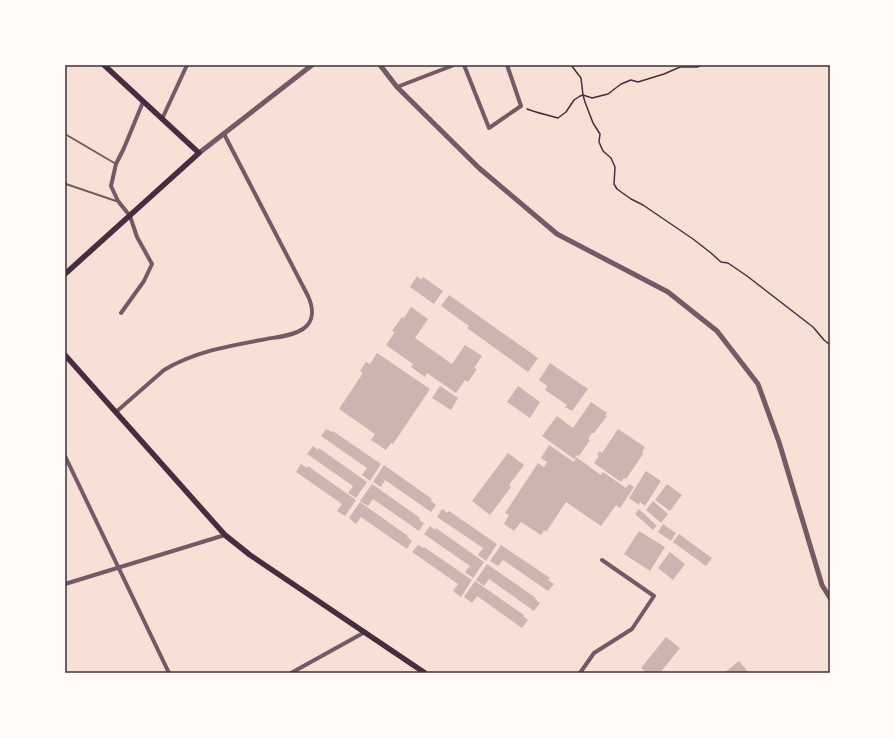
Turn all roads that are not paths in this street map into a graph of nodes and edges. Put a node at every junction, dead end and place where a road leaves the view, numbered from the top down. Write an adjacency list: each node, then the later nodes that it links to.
1 (104, 65): 9 (main road)
2 (187, 65): 10 (street)
3 (312, 65): 12 (street)
4 (380, 65): 8 (street)
5 (454, 65): 8 (street)
6 (464, 65): 7 (street)
7 (507, 65)
8 (396, 87): 27 (street)
9 (143, 102): 10 (main road); 14 (street)
10 (162, 119): 13 (main road)
11 (65, 134): 14 (lane)
12 (224, 134): 13 (street); 21 (street)
13 (199, 153): 17 (main road)
14 (116, 164): 16 (street)
15 (65, 182): 16 (lane)
16 (118, 201): 17 (street)
17 (130, 216): 18 (main road); 19 (street)
18 (65, 274)
19 (120, 313)
20 (65, 355): 21 (main road)
21 (116, 412): 23 (main road)
22 (65, 456): 25 (street)
23 (225, 535): 25 (street); 28 (main road)
24 (602, 560): 32 (street)
25 (118, 568): 26 (street); 29 (street)
26 (65, 584)
27 (830, 598)
28 (365, 632): 30 (street); 31 (main road)
29 (169, 673)
30 (291, 673)
31 (425, 673)
32 (580, 673)

